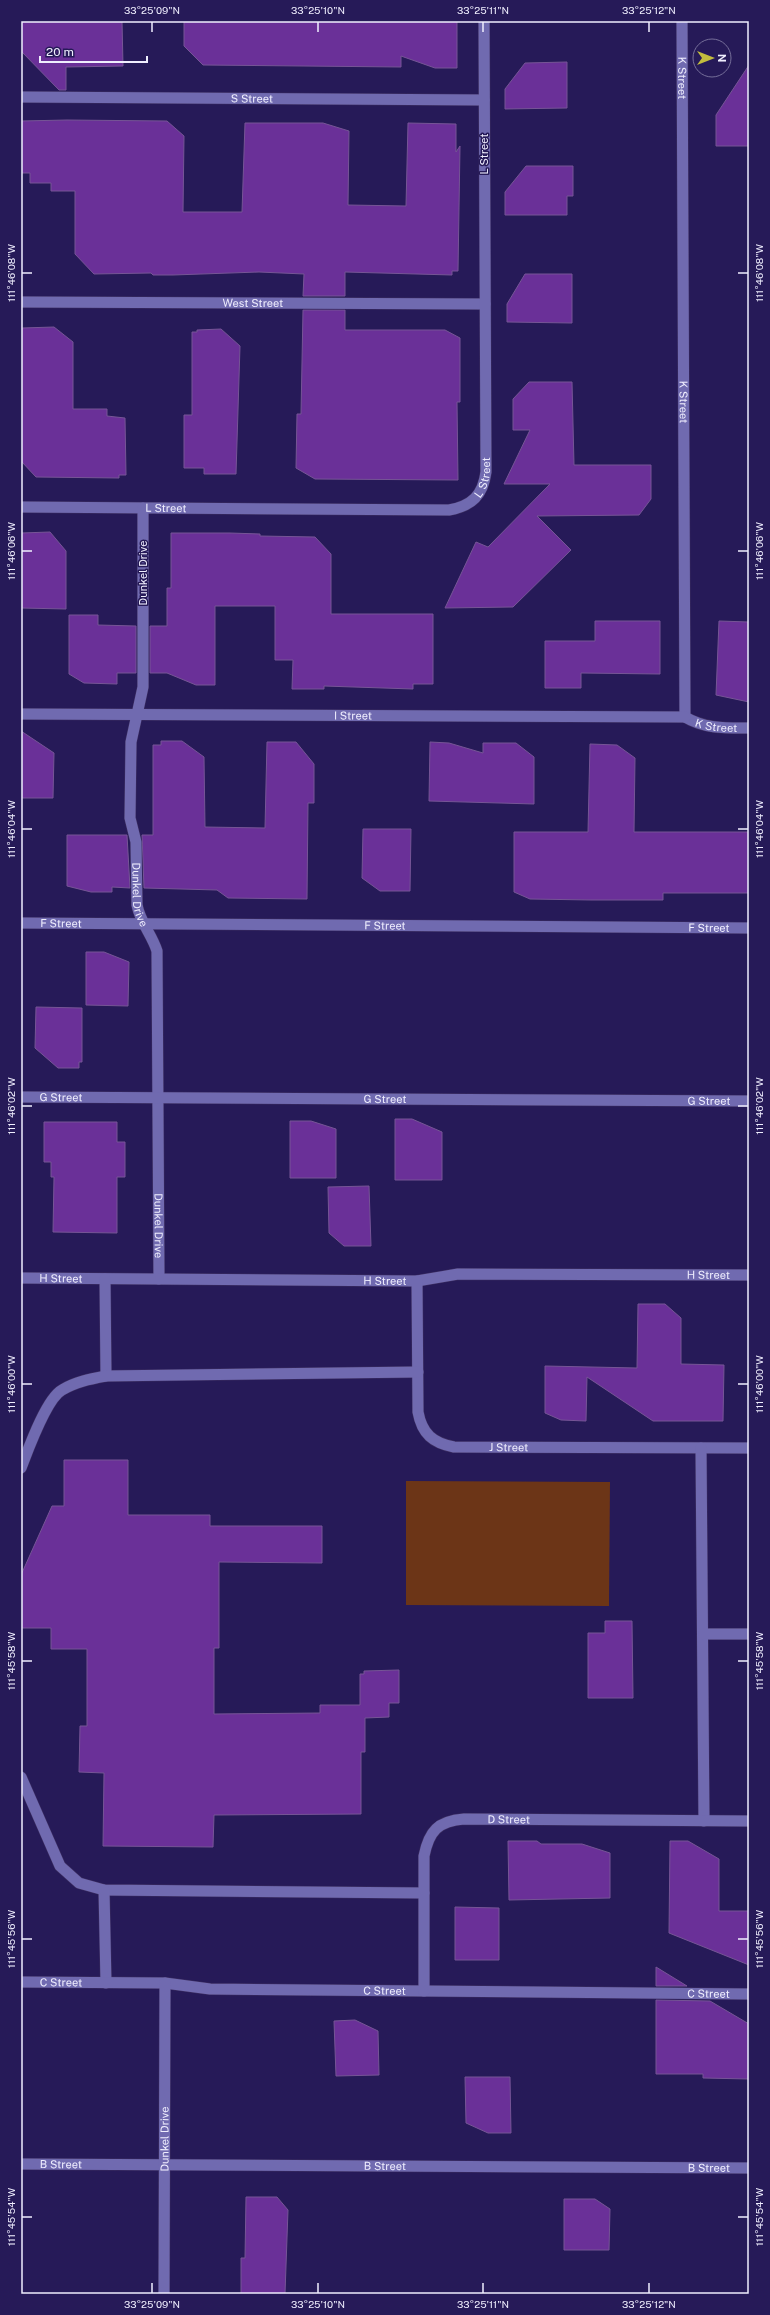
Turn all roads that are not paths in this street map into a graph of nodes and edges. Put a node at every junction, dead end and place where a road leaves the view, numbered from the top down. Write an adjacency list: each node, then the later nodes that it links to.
1 (484, 21): 4 (lane, L Street)
2 (682, 21): 11 (lane, K Street)
3 (21, 97): 4 (lane, S Street)
4 (484, 100): 6 (lane, L Street)
5 (21, 302): 6 (lane, West Street)
6 (485, 304): 8 (lane, L Street)
7 (21, 508): 8 (lane, L Street)
8 (143, 508): 10 (lane, Dunkel Drive)
9 (21, 714): 10 (lane, I Street)
10 (136, 715): 11 (lane, I Street); 14 (lane, Dunkel Drive)
11 (685, 717): 12 (lane, K Street)
12 (749, 728)
13 (21, 923): 14 (lane, F Street)
14 (144, 924): 15 (lane, F Street); 17 (lane, Dunkel Drive)
15 (749, 928)
16 (21, 1097): 17 (lane, G Street)
17 (158, 1098): 18 (lane, G Street); 22 (lane, Dunkel Drive)
18 (749, 1101)
19 (749, 1276): 23 (lane, H Street)
20 (21, 1278): 21 (lane, H Street)
21 (105, 1279): 22 (lane, H Street); 25 (lane)
22 (159, 1279): 23 (lane, H Street)
23 (417, 1281): 24 (lane, J Street)
24 (418, 1372): 25 (lane); 26 (lane, J Street)
25 (106, 1376): 28 (lane)
26 (701, 1448): 27 (lane, J Street); 29 (lane)
27 (749, 1448)
28 (21, 1468)
29 (704, 1634): 30 (lane); 32 (lane)
30 (749, 1634)
31 (21, 1777): 34 (lane)
32 (704, 1821): 33 (lane, D Street); 35 (lane, D Street)
33 (749, 1821)
34 (104, 1890): 35 (lane); 37 (lane)
35 (424, 1893): 39 (lane, D Street)
36 (21, 1982): 37 (lane, C Street)
37 (106, 1983): 38 (lane, C Street)
38 (165, 1983): 39 (lane, C Street); 42 (lane, Dunkel Drive)
39 (424, 1991): 40 (lane, C Street)
40 (749, 1994)
41 (21, 2164): 42 (lane, B Street)
42 (164, 2165): 43 (lane, B Street); 44 (lane, Dunkel Drive)
43 (749, 2168)
44 (164, 2294)

